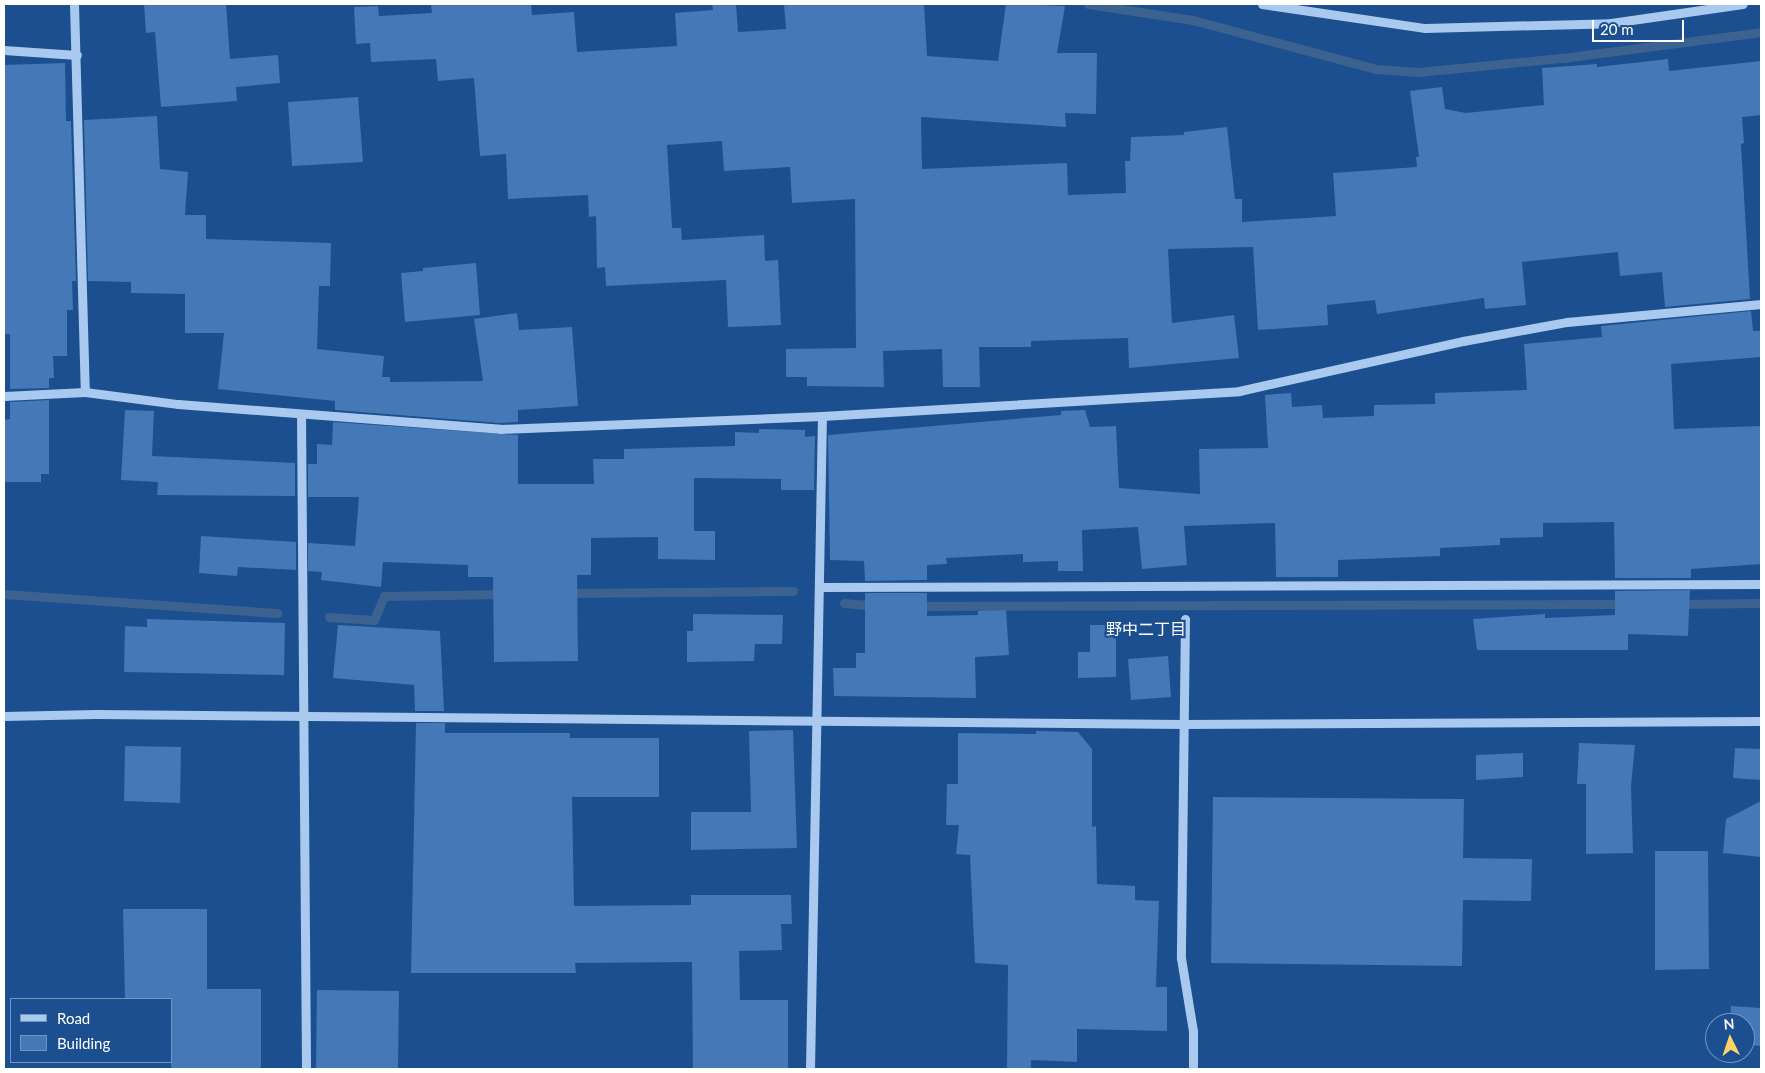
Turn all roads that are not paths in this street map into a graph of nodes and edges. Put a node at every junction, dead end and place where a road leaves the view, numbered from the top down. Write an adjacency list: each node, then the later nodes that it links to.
1 (74, 4): 5 (street)
2 (1262, 4): 3 (street)
3 (1743, 4)
4 (4, 50): 5 (street)
5 (77, 55): 7 (street)
6 (1761, 304): 10 (street)
7 (85, 392): 8 (street); 9 (street)
8 (4, 396)
9 (301, 414): 10 (street); 15 (street)
10 (822, 416): 12 (street)
11 (1761, 584): 12 (street)
12 (819, 587): 16 (street)
13 (1185, 619): 18 (street)
14 (4, 716): 15 (street)
15 (304, 717): 16 (street); 19 (street)
16 (817, 720): 18 (street); 20 (street)
17 (1761, 721): 18 (street)
18 (1184, 724): 21 (street)
19 (306, 1069)
20 (810, 1069)
21 (1193, 1069)

